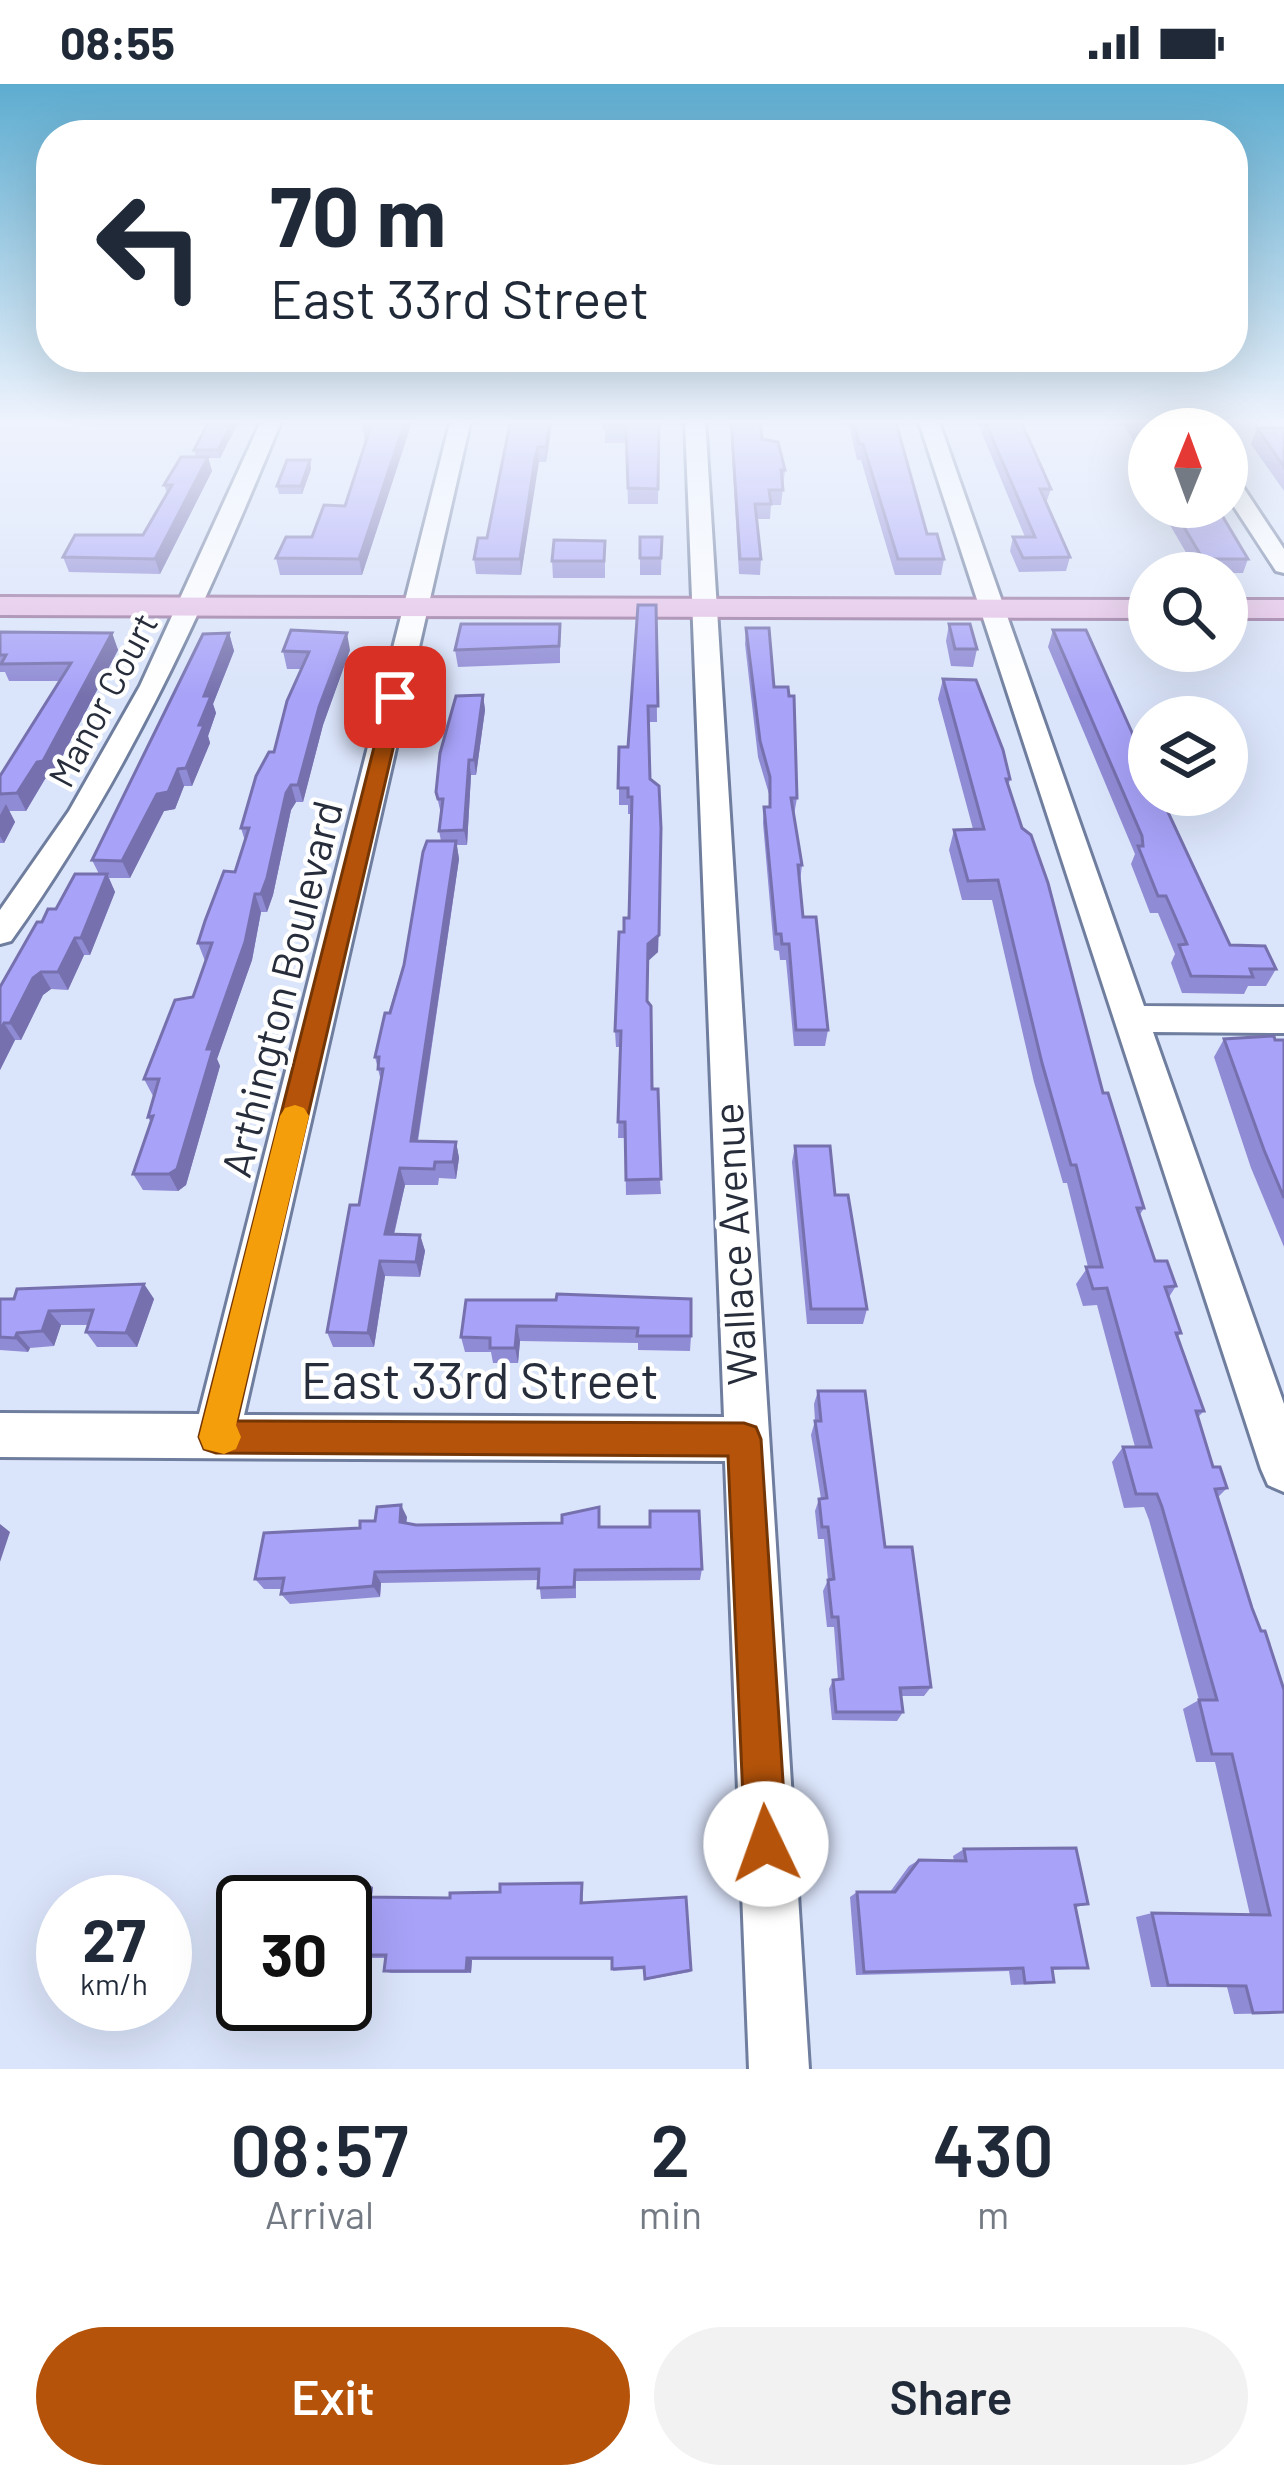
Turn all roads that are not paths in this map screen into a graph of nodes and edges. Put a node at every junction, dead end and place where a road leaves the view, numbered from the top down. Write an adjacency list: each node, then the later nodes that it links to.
1 (232, 512): 9 (street, Manor Court)
2 (438, 512): 7 (street, Arthington Boulevard)
3 (699, 512): 10 (street, Wallace Avenue)
4 (959, 512): 11 (street)
5 (1248, 512): 6 (street)
6 (1284, 566)
7 (416, 606): 9 (main road); 10 (main road); 19 (street, Arthington Boulevard)
8 (0, 607): 9 (main road)
9 (191, 607): 15 (street, Manor Court)
10 (704, 608): 11 (main road); 20 (street, Wallace Avenue)
11 (992, 608): 12 (main road); 16 (street)
12 (1128, 608)
13 (1248, 609): 14 (main road)
14 (1284, 609)
15 (0, 933)
16 (1131, 1019): 17 (street); 21 (street)
17 (1284, 1020)
18 (0, 1435): 19 (street, East 33rd Street)
19 (216, 1437): 20 (street, East 33rd Street)
20 (744, 1439): 22 (street, Wallace Avenue)
21 (1284, 1469)
22 (778, 2069)

